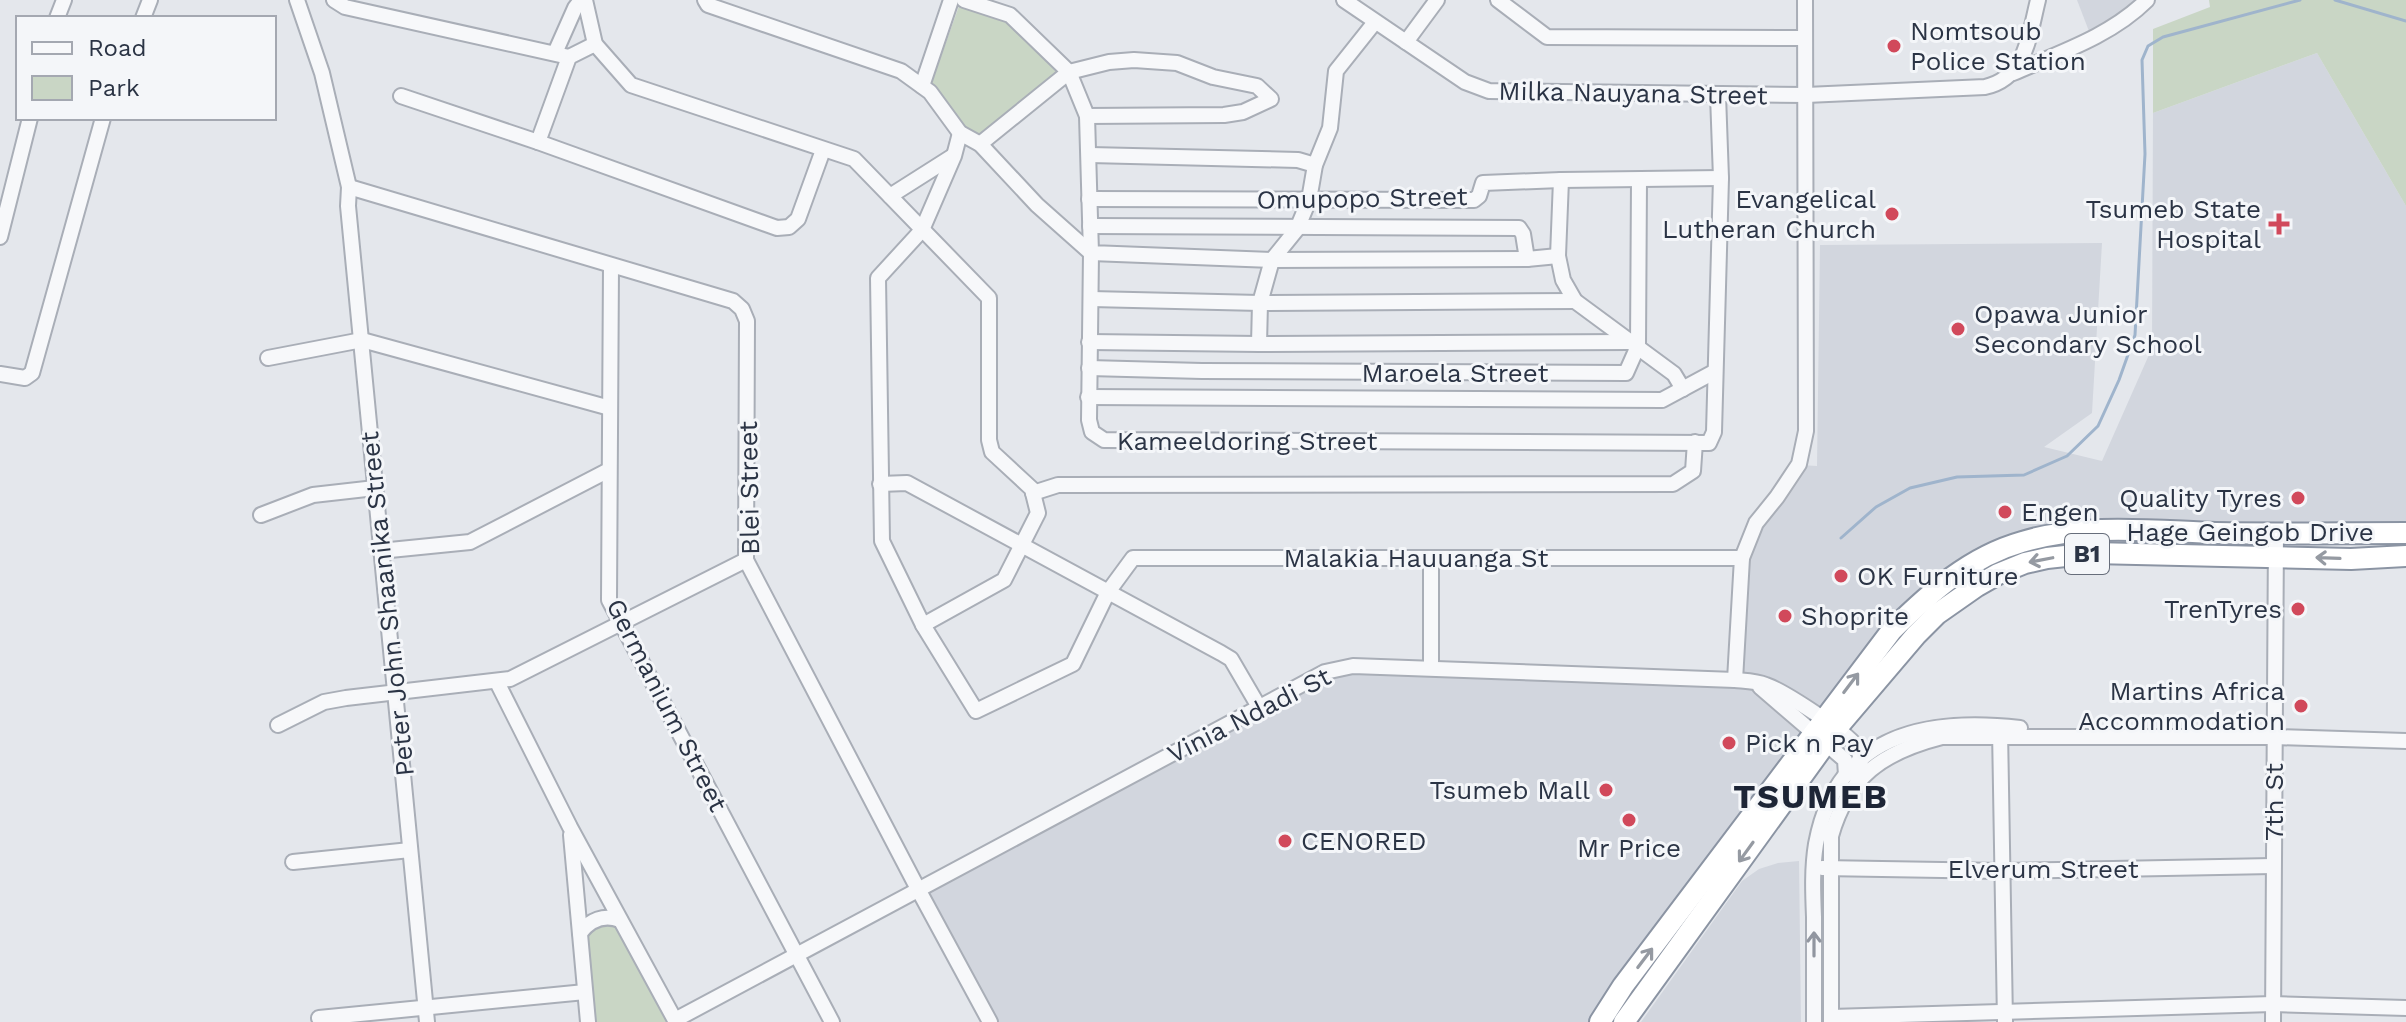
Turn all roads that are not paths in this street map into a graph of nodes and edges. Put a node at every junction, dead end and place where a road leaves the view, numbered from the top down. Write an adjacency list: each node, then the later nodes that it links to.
1 (297, 0): 38 (street, Peter John Shaanika Street)
2 (334, 0): 13 (street)
3 (583, 0): 17 (street); 18 (street)
4 (705, 0): 21 (street)
5 (951, 0): 21 (street)
6 (964, 0): 19 (street)
7 (1344, 0): 14 (street, Milka Nauyana Street)
8 (1437, 0): 16 (street)
9 (1498, 0): 15 (street)
10 (1805, 0): 15 (street)
11 (2038, 0): 20 (street)
12 (2147, 0): 20 (street)
13 (368, 6): 18 (street)
14 (1375, 22): 16 (street, Milka Nauyana Street); 34 (street)
15 (1805, 38): 23 (street)
16 (1406, 42): 22 (street, Milka Nauyana Street)
17 (595, 44): 18 (street); 31 (street)
18 (562, 55): 29 (street)
19 (1069, 72): 25 (street, Kameeldoring Street); 25 (street); 30 (street)
20 (2013, 73): 23 (street, Milka Nauyana Street)
21 (922, 86): 28 (street)
22 (1718, 95): 23 (street, Milka Nauyana Street); 35 (street)
23 (1806, 95): 78 (street)
24 (401, 96): 29 (street)
25 (1087, 116): 32 (street, Kameeldoring Street)
26 (29, 120): 45 (street)
27 (102, 120): 61 (street)
28 (960, 133): 30 (street); 33 (street)
29 (538, 142): 31 (street)
30 (980, 144): 46 (street)
31 (823, 150): 39 (street)
32 (1090, 155): 34 (street); 40 (street, Kameeldoring Street)
33 (954, 156): 39 (street); 44 (street)
34 (1315, 165): 41 (street)
35 (1721, 178): 37 (street, Omupopo Street); 60 (street)
36 (1561, 180): 37 (street, Omupopo Street); 41 (street, Omupopo Street); 47 (street)
37 (1639, 181): 57 (street)
38 (349, 187): 50 (street, Blei Street); 54 (street, Peter John Shaanika Street)
39 (890, 196): 44 (street)
40 (1089, 199): 41 (street, Omupopo Street); 42 (street, Kameeldoring Street)
41 (1309, 200): 43 (street)
42 (1090, 226): 43 (street); 46 (street, Kameeldoring Street)
43 (1297, 229): 48 (street); 49 (street)
44 (922, 230): 67 (street); 69 (street)
45 (0, 237)
46 (1091, 253): 49 (street); 51 (street, Kameeldoring Street)
47 (1558, 256): 48 (street); 52 (street)
48 (1527, 259): 49 (street)
49 (1272, 260): 53 (street)
50 (611, 266): 64 (street, Germanium Street); 79 (street, Blei Street)
51 (1091, 299): 53 (street); 55 (street, Kameeldoring Street)
52 (1575, 301): 53 (street); 57 (street)
53 (1260, 303): 56 (street)
54 (362, 340): 58 (street); 64 (street); 68 (street, Peter John Shaanika Street)
55 (1089, 342): 56 (street); 59 (street, Kameeldoring Street)
56 (1259, 344): 57 (street)
57 (1633, 344): 59 (street, Maroela Street); 62 (street)
58 (268, 358)
59 (1089, 368): 63 (street, Kameeldoring Street)
60 (1714, 372): 62 (street); 65 (street)
61 (0, 374)
62 (1683, 389): 63 (street)
63 (1088, 397): 65 (street, Kameeldoring Street)
64 (610, 408): 66 (street, Germanium Street)
65 (1695, 442): 69 (street)
66 (609, 470): 74 (street); 81 (street, Germanium Street)
67 (880, 484): 73 (street); 82 (street)
68 (375, 488): 70 (street); 74 (street, Peter John Shaanika Street)
69 (1033, 493): 73 (street)
70 (261, 515)
71 (2406, 533): 72 (highway, Hage Geingob Drive / B1)
72 (2276, 534): 76 (street, 7th St); 90 (highway, Hage Geingob Drive / B1, one-way to 72)
73 (1022, 546): 80 (street); 82 (street)
74 (380, 551): 86 (street, Peter John Shaanika Street)
75 (2406, 556): 76 (highway, Hage Geingob Drive / B1, one-way to 76)
76 (2276, 557): 90 (highway, Hage Geingob Drive / B1, one-way to 90); 91 (street, 7th St)
77 (1431, 558): 78 (street, Malakia Hauuanga St); 80 (street, Malakia Hauuanga St); 83 (street)
78 (1742, 558): 84 (street)
79 (746, 560): 81 (street); 102 (street, Blei Street)
80 (1108, 592): 82 (street); 87 (street)
81 (620, 622): 85 (street); 105 (street, Germanium Street)
82 (923, 625)
83 (1431, 668): 84 (street, Vinia Ndadi St); 87 (street, Vinia Ndadi St)
84 (1735, 680): 90 (street, Vinia Ndadi St)
85 (497, 682): 86 (street); 95 (street)
86 (395, 692): 88 (street); 96 (street, Peter John Shaanika Street)
87 (1259, 707): 102 (street, Vinia Ndadi St)
88 (278, 725)
89 (2000, 731): 91 (street); 93 (street); 101 (street)
90 (1824, 732): 94 (street, Vinia Ndadi St); 117 (highway, Hage Geingob Drive / B1, one-way to 90); 118 (highway, Hage Geingob Drive / B1, one-way to 118)
91 (2274, 737): 92 (street); 98 (street, 7th St)
92 (2406, 741)
93 (1880, 754): 94 (street); 94 (street)
94 (1856, 766): 99 (street); 100 (street)
95 (570, 827): 103 (street); 104 (street)
96 (410, 850): 97 (street); 109 (street, Peter John Shaanika Street)
97 (293, 862)
98 (2273, 866): 101 (street, Elverum Street); 107 (street, 7th St)
99 (1813, 867): 100 (street, Elverum Street); 119 (street, one-way to 99)
100 (1831, 868): 101 (street, Elverum Street); 112 (street)
101 (2002, 871): 111 (street)
102 (918, 889): 105 (street, Vinia Ndadi St); 116 (street, Blei Street)
103 (620, 920): 104 (street); 113 (street)
104 (580, 933): 106 (street)
105 (796, 954): 113 (street, Vinia Ndadi St); 115 (street, Germanium Street)
106 (585, 992): 109 (street); 114 (street)
107 (2273, 1004): 108 (street); 111 (street); 120 (street, 7th St)
108 (2406, 1008)
109 (426, 1015): 110 (street)
110 (319, 1018)
111 (2005, 1018): 112 (street)
112 (1831, 1019)
113 (676, 1021)
114 (588, 1022)
115 (832, 1022)
116 (990, 1022)
117 (1600, 1022)
118 (1624, 1022)
119 (1814, 1022)
120 (2273, 1022)

